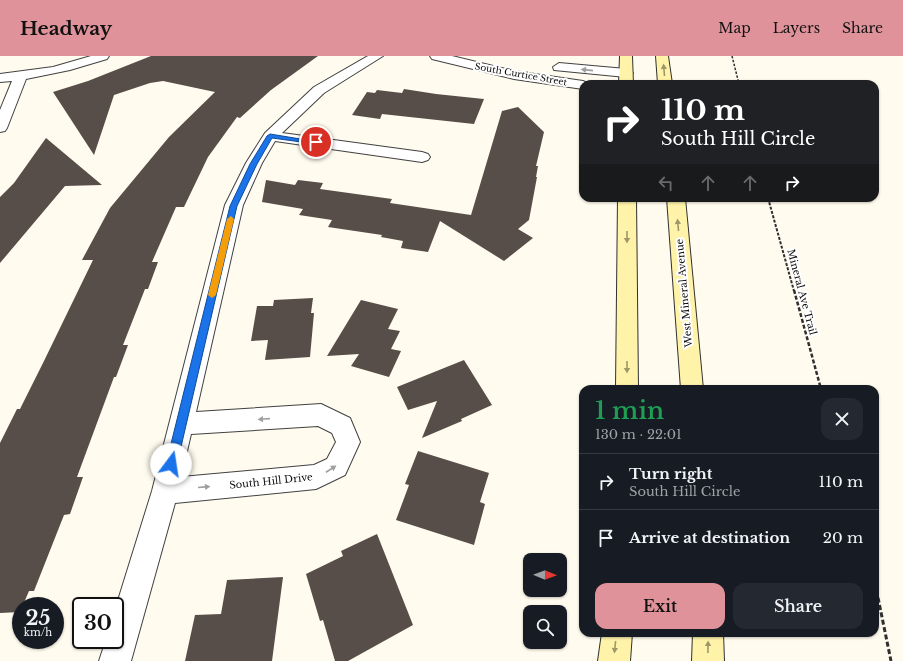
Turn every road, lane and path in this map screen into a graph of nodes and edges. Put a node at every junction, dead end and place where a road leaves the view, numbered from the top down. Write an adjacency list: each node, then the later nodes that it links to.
1 (103, 56): 8 (street)
2 (376, 56): 15 (street)
3 (436, 56): 13 (street, South Curtice Street)
4 (626, 56): 10 (main road)
5 (662, 56): 11 (main road, one-way to 5)
6 (732, 56): 12 (path)
7 (548, 66): 10 (street, South Curtice Street, one-way to 7)
8 (20, 77): 9 (street); 14 (street)
9 (0, 78)
10 (626, 79)
11 (665, 80)
12 (738, 80)
13 (579, 84)
14 (0, 128)
15 (270, 136): 16 (street); 23 (street)
16 (422, 157)
17 (627, 202): 20 (main road, one-way to 20)
18 (676, 202): 21 (main road, West Mineral Avenue, one-way to 18)
19 (769, 202): 22 (path, Mineral Ave Trail)
20 (627, 385)
21 (692, 385)
22 (820, 385)
23 (181, 424): 24 (street); 24 (street, South Hill Drive, one-way to 23)
24 (165, 491): 28 (street)
25 (879, 602): 31 (path)
26 (617, 637): 29 (main road, one-way to 29)
27 (708, 637): 30 (main road, one-way to 27)
28 (114, 661)
29 (614, 661)
30 (708, 661)
31 (891, 661)

